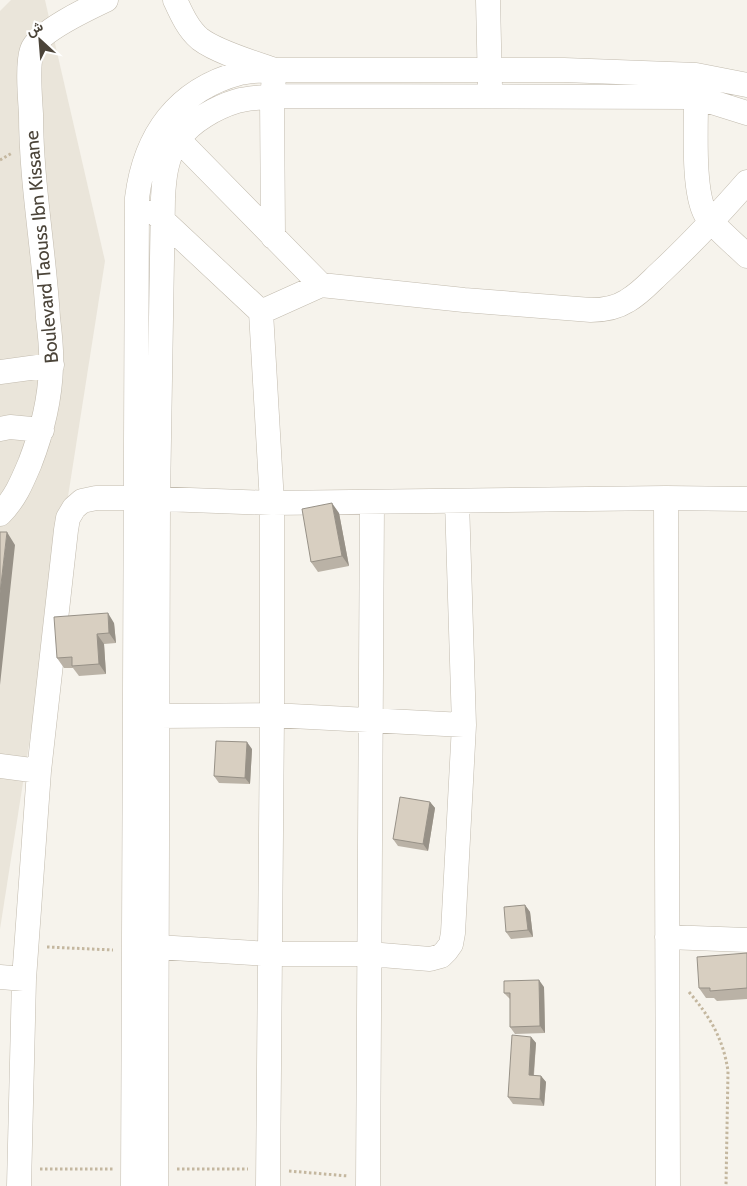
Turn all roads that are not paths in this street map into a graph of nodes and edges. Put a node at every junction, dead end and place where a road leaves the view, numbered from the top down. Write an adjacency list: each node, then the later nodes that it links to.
1 (106, 0): 20 (street, Boulevard Taouss Ibn Kissane)
2 (175, 0): 4 (street)
3 (488, 0): 5 (street)
4 (275, 70): 5 (street); 8 (street); 11 (street)
5 (490, 71): 7 (street); 9 (street)
6 (747, 84): 7 (street)
7 (696, 86): 9 (street); 10 (street); 15 (street)
8 (272, 96): 9 (street); 11 (street); 16 (street)
9 (490, 96)
10 (747, 114)
11 (171, 131): 13 (street); 14 (street); 16 (street)
12 (747, 182): 15 (street)
13 (137, 198): 14 (street); 24 (street)
14 (162, 218): 19 (street); 24 (street)
15 (712, 222): 17 (street); 18 (street)
16 (273, 237): 18 (street)
17 (747, 256)
18 (320, 285): 19 (street)
19 (261, 312): 29 (street)
20 (52, 365): 21 (street); 23 (street, Boulevard Taouss Ibn Kissane)
21 (0, 372)
22 (0, 429): 23 (street)
23 (42, 430): 30 (street, Boulevard Taouss Ibn Kissane)
24 (148, 498): 29 (street); 32 (street); 36 (street); 39 (street)
25 (666, 498): 26 (street); 27 (street); 37 (street)
26 (747, 499)
27 (458, 501): 28 (street); 34 (street)
28 (372, 502): 29 (street); 33 (street)
29 (272, 503): 31 (street)
30 (0, 514)
31 (272, 715): 32 (street); 33 (street); 40 (street)
32 (158, 716): 39 (street)
33 (370, 721): 34 (street); 41 (street)
34 (464, 725): 41 (street)
35 (0, 766): 36 (street)
36 (39, 771): 43 (street)
37 (667, 936): 38 (street); 49 (street)
38 (747, 940)
39 (146, 949): 40 (street); 45 (street); 46 (street)
40 (270, 954): 41 (street); 47 (street)
41 (369, 954): 48 (street)
42 (0, 977): 43 (street)
43 (24, 978): 44 (street)
44 (19, 1177)
45 (133, 1177)
46 (156, 1186)
47 (268, 1186)
48 (368, 1186)
49 (668, 1186)

